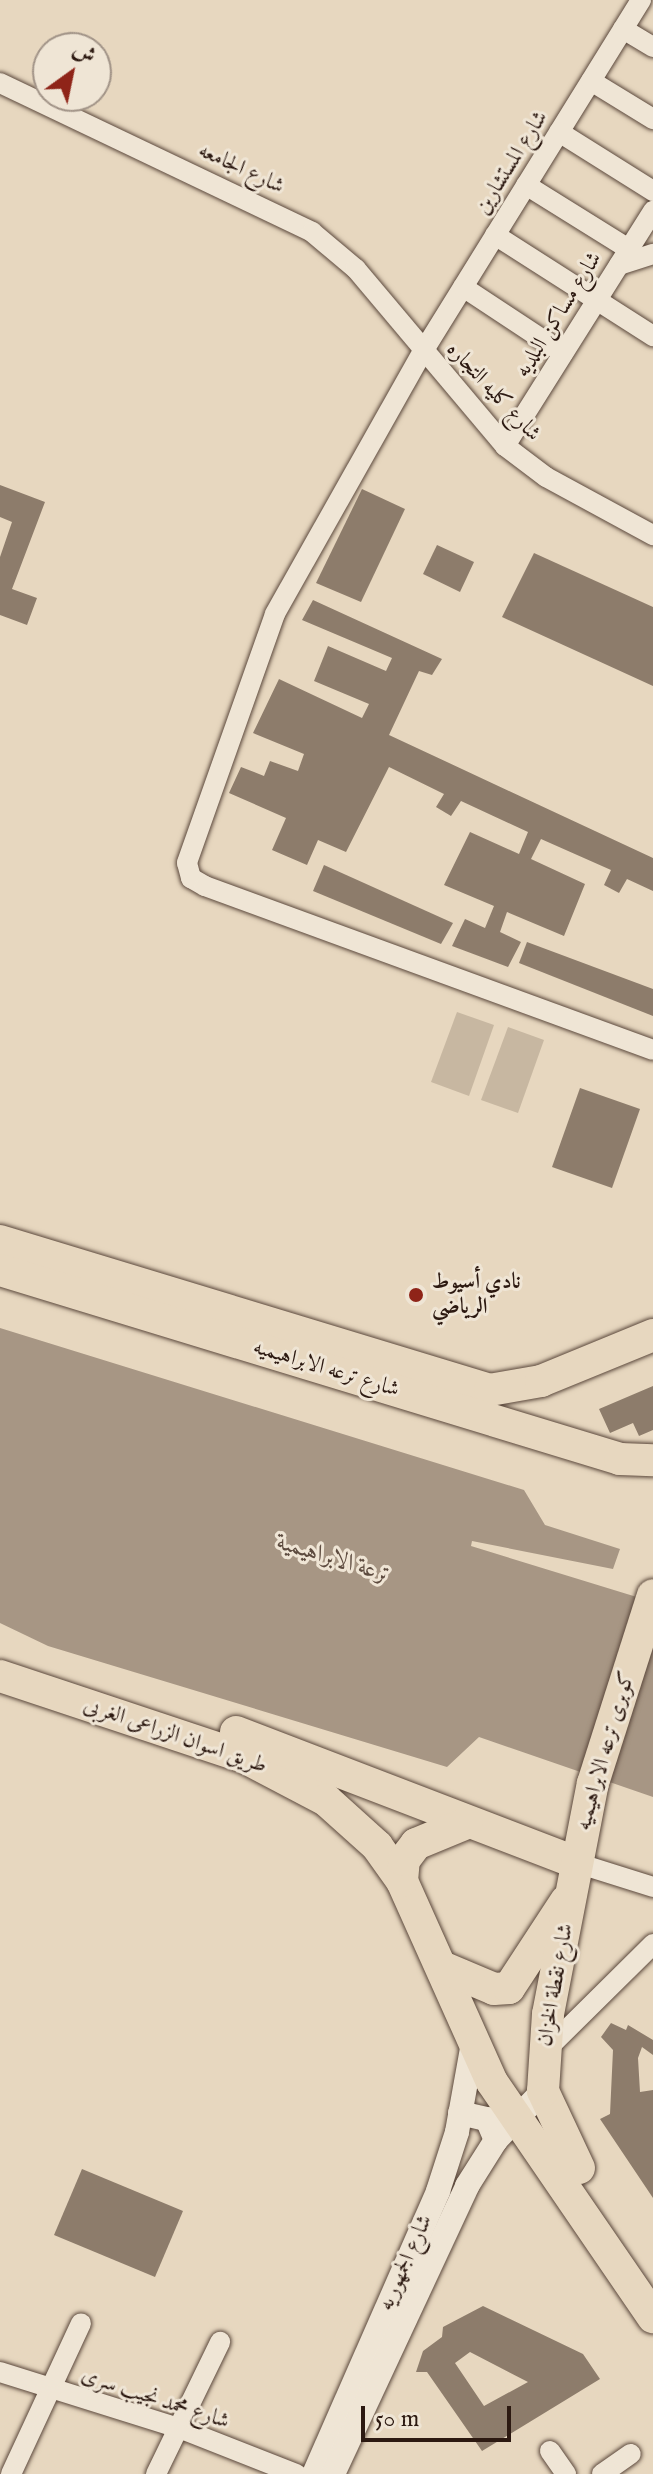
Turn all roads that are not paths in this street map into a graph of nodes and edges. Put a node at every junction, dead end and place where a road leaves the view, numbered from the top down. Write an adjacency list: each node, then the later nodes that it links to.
1 (641, 0): 2 (street, شارع المستشارين)
2 (623, 29): 3 (street); 4 (street, شارع المستشارين)
3 (653, 47)
4 (591, 81): 6 (street); 7 (street, شارع المستشارين)
5 (0, 83): 17 (street, شارع الجامعه)
6 (653, 119)
7 (559, 132): 8 (street, شارع المستشارين); 9 (street)
8 (526, 185): 11 (street, شارع المستشارين); 13 (street)
9 (653, 191)
10 (653, 211): 13 (street, شارع مساكن البلديه)
11 (495, 235): 14 (street, شارع المستشارين); 15 (street)
12 (653, 254): 13 (street)
13 (624, 257): 15 (street, شارع مساكن البلديه)
14 (463, 287): 17 (street, شارع المستشارين); 18 (street)
15 (598, 298): 16 (street); 18 (street, شارع مساكن البلديه)
16 (653, 336)
17 (423, 351): 19 (street, شارع كليه التجاره); 21 (street, شارع المستشارين)
18 (563, 353): 19 (street, شارع مساكن البلديه)
19 (505, 446): 20 (street, شارع كليه التجاره)
20 (653, 535)
21 (653, 1050)
22 (0, 1241): 24 (main road, شارع ترعه الابراهيميه)
23 (0, 1270): 24 (main road, شارع ترعه الابراهيميه)
24 (168, 1307): 27 (main road, شارع ترعه الابراهيميه); 28 (main road, شارع ترعه الابراهيميه)
25 (653, 1335): 27 (main road, شارع ترعه الابراهيميه)
26 (653, 1352): 27 (main road)
27 (603, 1356)
28 (653, 1460)
29 (653, 1595): 33 (main road, كوبرى ترعه الابراهيميه)
30 (0, 1657): 32 (main road, طريق اسوان الزراعى الغربى)
31 (0, 1676): 34 (main road, طريق اسوان الزراعى الغربى)
32 (467, 1823): 33 (main road, طريق اسوان الزراعى الغربى); 34 (main road)
33 (577, 1863): 35 (street); 36 (main road, شارع نقطة الخزان)
34 (402, 1881): 38 (main road, طريق اسوان الزراعى الغربى)
35 (653, 1887)
36 (567, 1900): 38 (main road, شارع نقطة الخزان); 40 (main road, شارع نقطة الخزان)
37 (653, 1944): 40 (street)
38 (442, 1967): 39 (main road, طريق اسوان الزراعى الغربى)
39 (477, 2052): 41 (street, شارع الجمهوريه); 42 (main road, طريق اسوان الزراعى الغربى)
40 (542, 2071): 42 (street, شارع الجمهوريه); 44 (main road)
41 (460, 2113): 43 (street); 56 (street, شارع الجمهوريه)
42 (519, 2116): 43 (street, شارع الجمهوريه); 45 (main road)
43 (496, 2140): 57 (street, شارع الجمهوريه)
44 (653, 2278)
45 (653, 2317)
46 (81, 2323): 49 (street)
47 (220, 2342): 50 (street)
48 (0, 2372): 49 (street, شارع محمد نجيب سرى)
49 (51, 2391): 50 (street, شارع محمد نجيب سرى); 53 (street)
50 (179, 2428): 54 (street); 55 (street, شارع محمد نجيب سرى)
51 (550, 2451): 58 (street)
52 (631, 2454): 59 (street)
53 (11, 2474)
54 (156, 2474)
55 (296, 2474)
56 (314, 2474)
57 (333, 2474)
58 (566, 2474)
59 (602, 2474)

